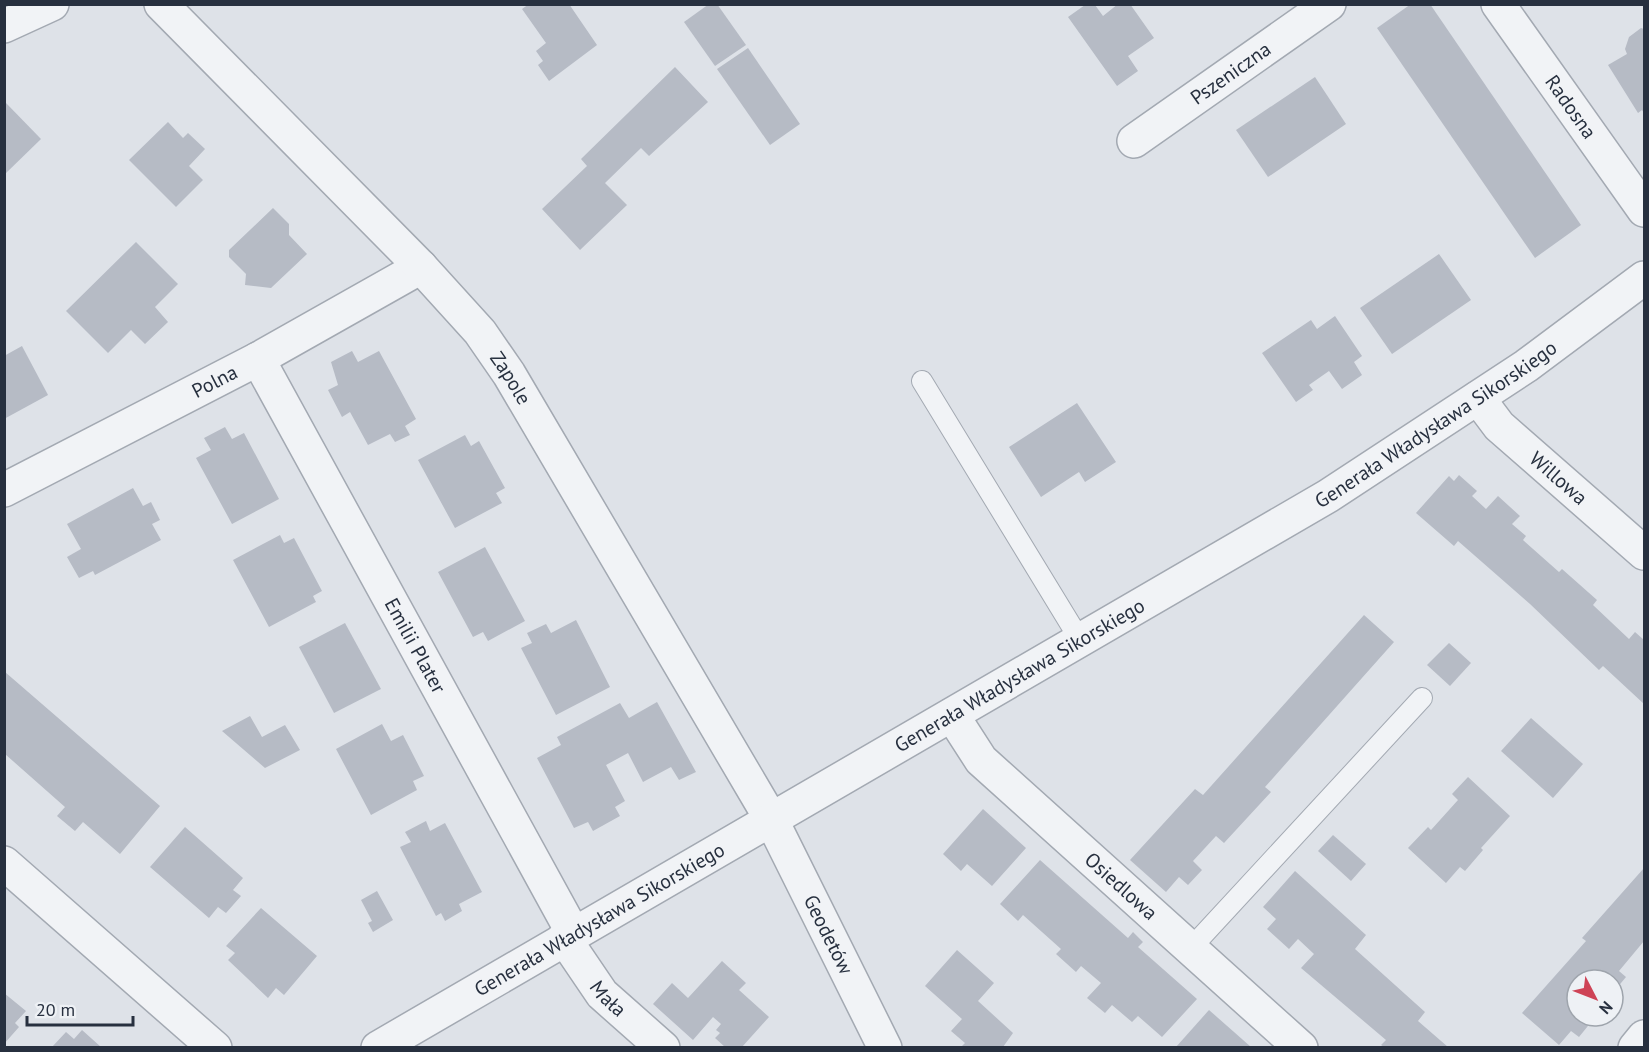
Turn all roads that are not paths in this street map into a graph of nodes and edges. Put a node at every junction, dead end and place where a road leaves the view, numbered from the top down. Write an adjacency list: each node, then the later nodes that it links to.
1 (52, 4): 5 (street)
2 (160, 4): 8 (street, Zapole)
3 (1329, 4): 6 (street, Pszeniczna)
4 (1498, 4): 7 (street, Radosna)
5 (4, 26)
6 (1134, 141)
7 (1644, 210)
8 (421, 267): 10 (street, Polna); 18 (street, Zapole)
9 (1644, 278): 12 (street, Generała Władysława Sikorskiego)
10 (258, 359): 13 (street, Polna); 20 (street, Emilii Plater)
11 (922, 381): 15 (lane)
12 (1478, 398): 14 (street, Willowa); 15 (street, Generała Władysława Sikorskiego)
13 (4, 490)
14 (1644, 553)
15 (1080, 640): 17 (street, Generała Władysława Sikorskiego)
16 (1422, 698): 21 (lane)
17 (952, 715): 18 (street, Generała Władysława Sikorskiego); 21 (street, Osiedlowa)
18 (771, 819): 20 (street, Generała Władysława Sikorskiego); 26 (street, Geodetów)
19 (4, 863): 23 (street)
20 (569, 935): 24 (street, Generała Władysława Sikorskiego); 25 (street, Mała)
21 (1191, 948): 27 (street, Osiedlowa)
22 (1644, 1037): 28 (street)
23 (214, 1047)
24 (378, 1047)
25 (663, 1047)
26 (885, 1047)
27 (1301, 1047)
28 (1635, 1047)

